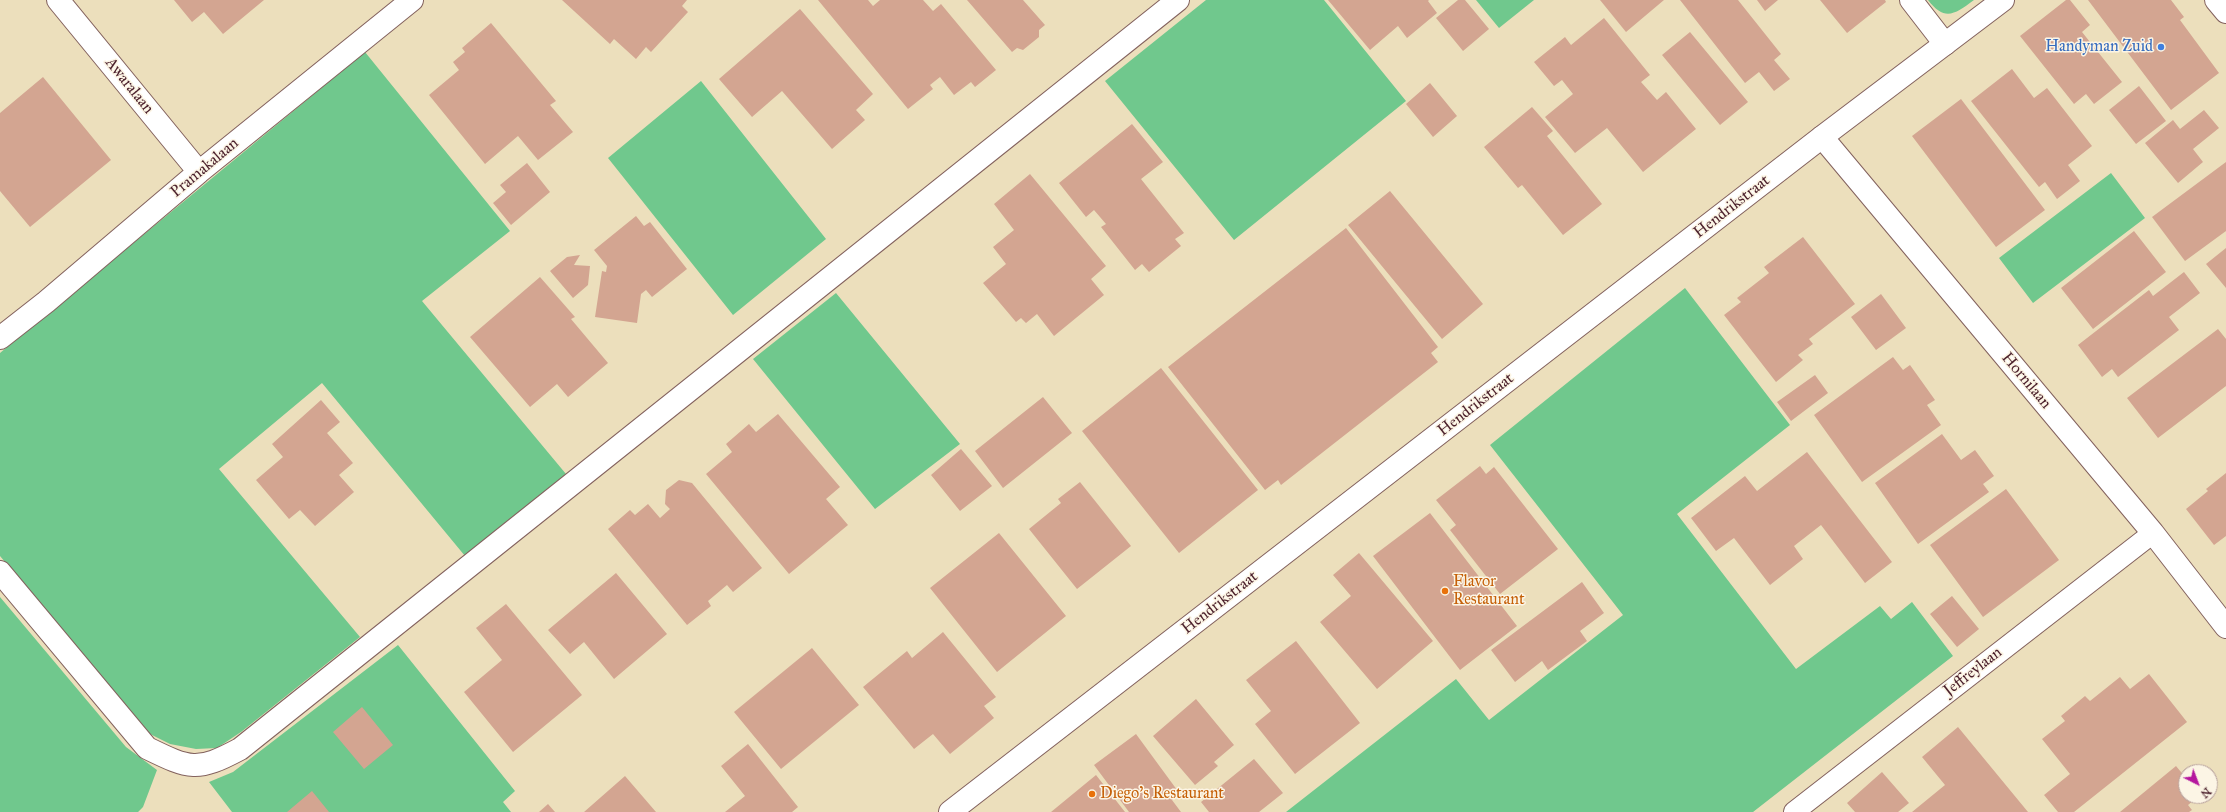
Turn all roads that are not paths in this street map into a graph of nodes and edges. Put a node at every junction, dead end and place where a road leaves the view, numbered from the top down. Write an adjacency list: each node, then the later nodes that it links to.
1 (58, 0): 10 (street, Awaralaan)
2 (412, 0): 10 (street, Pramakalaan)
3 (1178, 0): 13 (street)
4 (1911, 0): 8 (street)
5 (2003, 0): 8 (street, Hendrikstraat)
6 (2216, 0): 7 (street)
7 (2226, 12)
8 (1945, 44): 9 (street, Hendrikstraat)
9 (1822, 137): 12 (street, Hornilaan); 15 (street, Hendrikstraat)
10 (199, 172): 11 (street, Pramakalaan)
11 (0, 338)
12 (2153, 533): 14 (street, Hornilaan); 16 (lane, Jeffreylaan)
13 (0, 572)
14 (2226, 627)
15 (950, 812)
16 (1794, 812)

